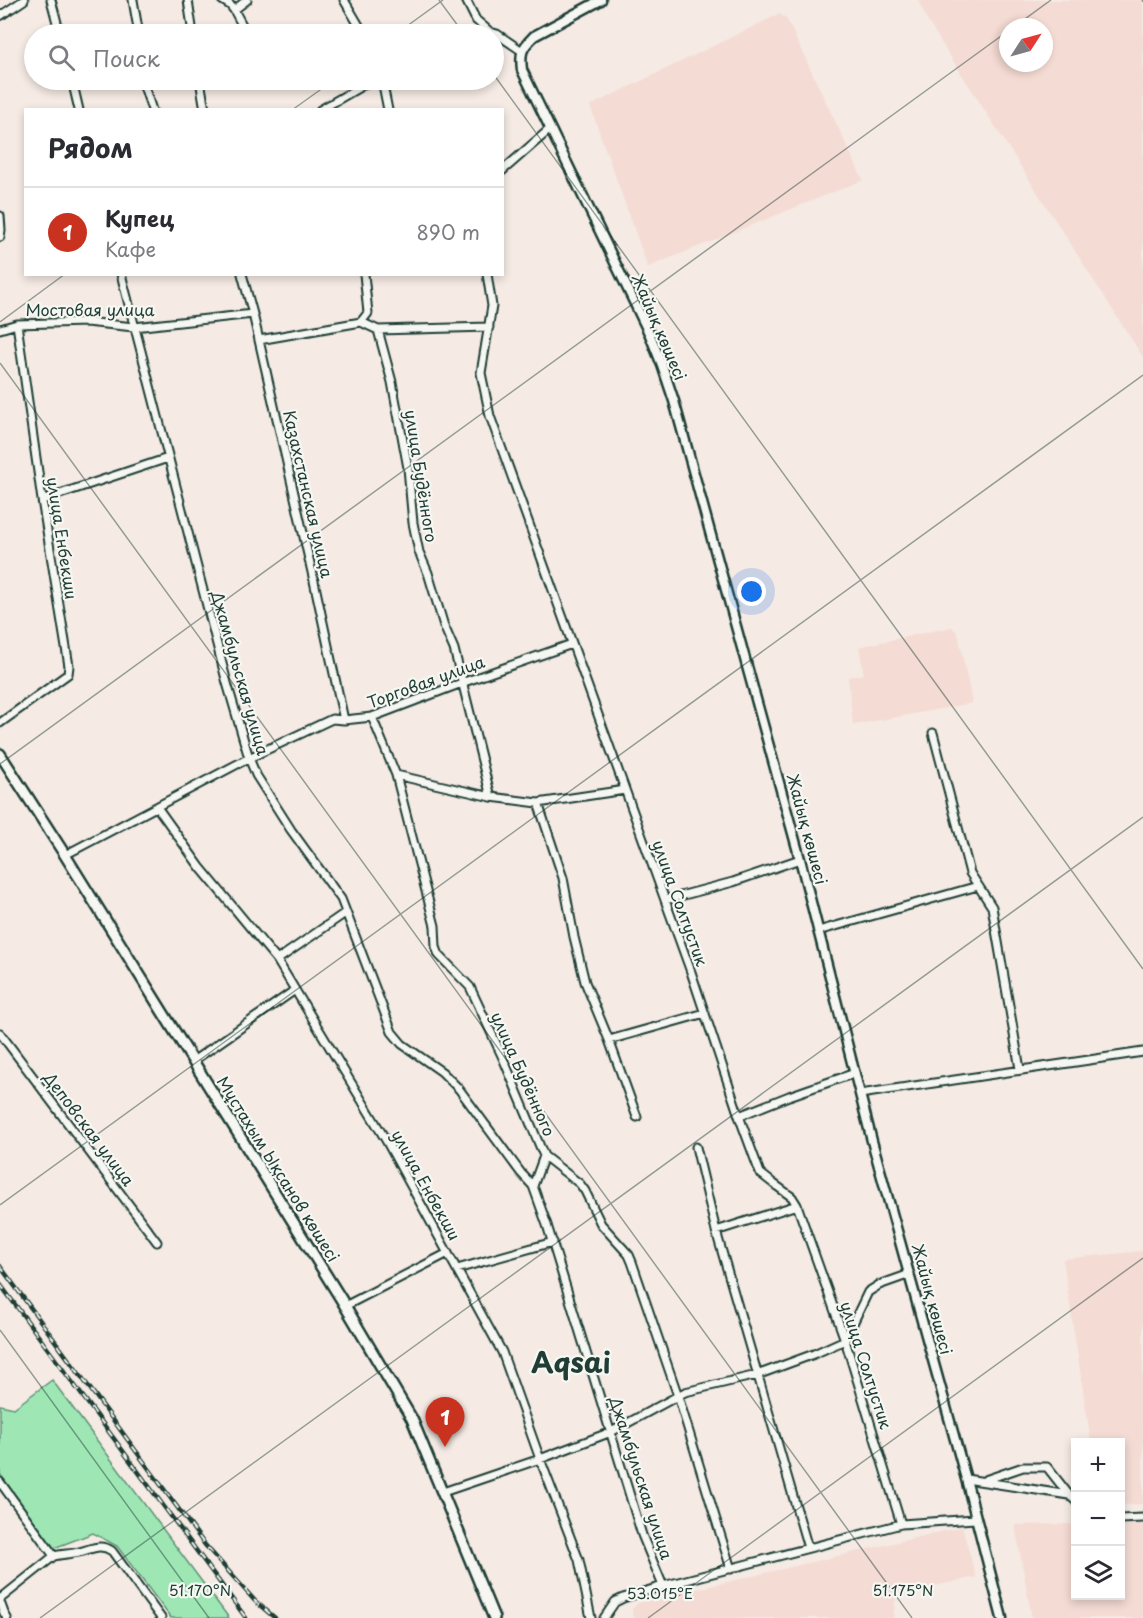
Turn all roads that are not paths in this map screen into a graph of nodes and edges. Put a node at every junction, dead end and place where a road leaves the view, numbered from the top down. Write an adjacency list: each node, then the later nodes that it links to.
1 (24, 0): 11 (street)
2 (51, 0): 12 (street)
3 (133, 0): 13 (street)
4 (188, 0): 14 (street)
5 (222, 0): 10 (street)
6 (247, 0): 10 (street)
7 (344, 0): 16 (street)
8 (466, 0): 17 (street)
9 (601, 0): 19 (street)
10 (234, 10): 15 (street)
11 (0, 16)
12 (57, 24)
13 (137, 24)
14 (192, 24)
15 (242, 24)
16 (358, 24)
17 (481, 24)
18 (504, 39): 19 (street)
19 (522, 51): 30 (street, Жайық көшесі)
20 (74, 90): 25 (street)
21 (145, 90): 26 (street)
22 (202, 90): 27 (street)
23 (355, 90): 28 (street)
24 (384, 90): 29 (street)
25 (79, 108)
26 (151, 108)
27 (205, 108)
28 (323, 108)
29 (388, 108)
30 (550, 129): 31 (street); 62 (street, Жайық көшесі)
31 (504, 169)
32 (0, 216): 33 (street)
33 (0, 237)
34 (121, 276): 41 (street, Джамбульская улица)
35 (243, 276): 38 (street, Казахстанская улица)
36 (364, 276): 39 (street)
37 (488, 276): 42 (street, улица Солтустик)
38 (253, 314): 41 (street, Мостовая улица); 45 (street, Казахстанская улица)
39 (361, 322): 44 (street); 45 (street)
40 (17, 324): 41 (street, Мостовая улица); 43 (street, Мостовая улица); 47 (street, улица Енбекши)
41 (134, 327): 46 (street, Джамбульская улица)
42 (489, 327): 44 (street); 48 (street, улица Солтустик)
43 (0, 329)
44 (378, 330): 49 (street, улица Будённого)
45 (259, 340): 51 (street, Казахстанская улица)
46 (168, 458): 47 (street); 55 (street, Джамбульская улица)
47 (42, 501): 52 (street, улица Енбекши)
48 (572, 644): 49 (street, Торговая улица); 57 (street, улица Солтустик)
49 (464, 682): 50 (street, Торговая улица); 58 (street, улица Будённого)
50 (372, 717): 51 (street, Торговая улица); 56 (street, улица Будённого)
51 (344, 720): 55 (street, Торговая улица)
52 (0, 723)
53 (933, 733): 63 (street)
54 (0, 754): 61 (main road, Мұстахым Ықсанов көшесі)
55 (249, 758): 60 (street, Торговая улица); 65 (street, Джамбульская улица)
56 (396, 775): 58 (street); 80 (street, улица Будённого)
57 (625, 790): 59 (street); 64 (street, улица Солтустик)
58 (492, 797): 59 (street)
59 (538, 803): 71 (street)
60 (157, 807): 61 (street, Торговая улица); 67 (street, улица Енбекши)
61 (65, 855): 73 (main road, Мұстахым Ықсанов көшесі)
62 (800, 859): 64 (street); 66 (street, Жайық көшесі)
63 (978, 886): 66 (street); 74 (street)
64 (665, 900): 69 (street, улица Солтустик)
65 (345, 913): 67 (street); 81 (street, Джамбульская улица)
66 (818, 931): 75 (street, Жайық көшесі)
67 (277, 960): 68 (street, улица Енбекши)
68 (295, 990): 73 (street); 86 (street, улица Енбекши)
69 (705, 1013): 71 (street); 77 (street, улица Солтустик)
70 (0, 1033): 84 (street, Деповская улица)
71 (609, 1040): 78 (street)
72 (1143, 1052): 74 (street)
73 (193, 1061): 89 (main road, Мұстахым Ықсанов көшесі)
74 (1020, 1070): 76 (street)
75 (855, 1073): 76 (street, Жайық көшесі); 77 (street)
76 (860, 1094): 88 (street, Жайық көшесі)
77 (739, 1116): 82 (street, улица Солтустик)
78 (637, 1117)
79 (696, 1147): 83 (street)
80 (544, 1156): 81 (street); 92 (street, улица Будённого)
81 (533, 1186): 85 (street, Джамбульская улица)
82 (797, 1205): 83 (street); 90 (street, улица Солтустик)
83 (716, 1231): 91 (street)
84 (157, 1242)
85 (553, 1242): 87 (street); 93 (street, Джамбульская улица)
86 (448, 1253): 87 (street, улица Енбекши); 89 (street)
87 (457, 1269): 94 (street, улица Енбекши)
88 (910, 1274): 90 (street); 95 (street, Жайық көшесі)
89 (345, 1306): 98 (main road, Мұстахым Ықсанов көшесі)
90 (845, 1340): 91 (street); 103 (street, улица Солтустик)
91 (757, 1375): 92 (street); 104 (street)
92 (678, 1396): 93 (street); 106 (street, улица Будённого)
93 (611, 1432): 94 (street); 107 (street, Джамбульская улица)
94 (540, 1459): 98 (street); 112 (street, улица Енбекши)
95 (966, 1479): 96 (street); 101 (street, Жайық көшесі)
96 (983, 1480): 99 (street); 99 (street)
97 (0, 1482): 105 (street)
98 (443, 1492): 111 (main road, Мұстахым Ықсанов көшесі)
99 (1069, 1495)
100 (1143, 1518): 102 (street)
101 (975, 1519): 103 (street); 114 (street, Жайық көшесі)
102 (1125, 1519)
103 (901, 1524): 104 (street)
104 (808, 1548): 106 (street)
105 (54, 1556): 108 (street); 110 (street)
106 (731, 1569): 107 (street)
107 (663, 1586): 113 (street)
108 (0, 1600): 109 (street)
109 (7, 1618)
110 (161, 1618)
111 (494, 1618)
112 (591, 1618)
113 (604, 1618)
114 (1002, 1618)

